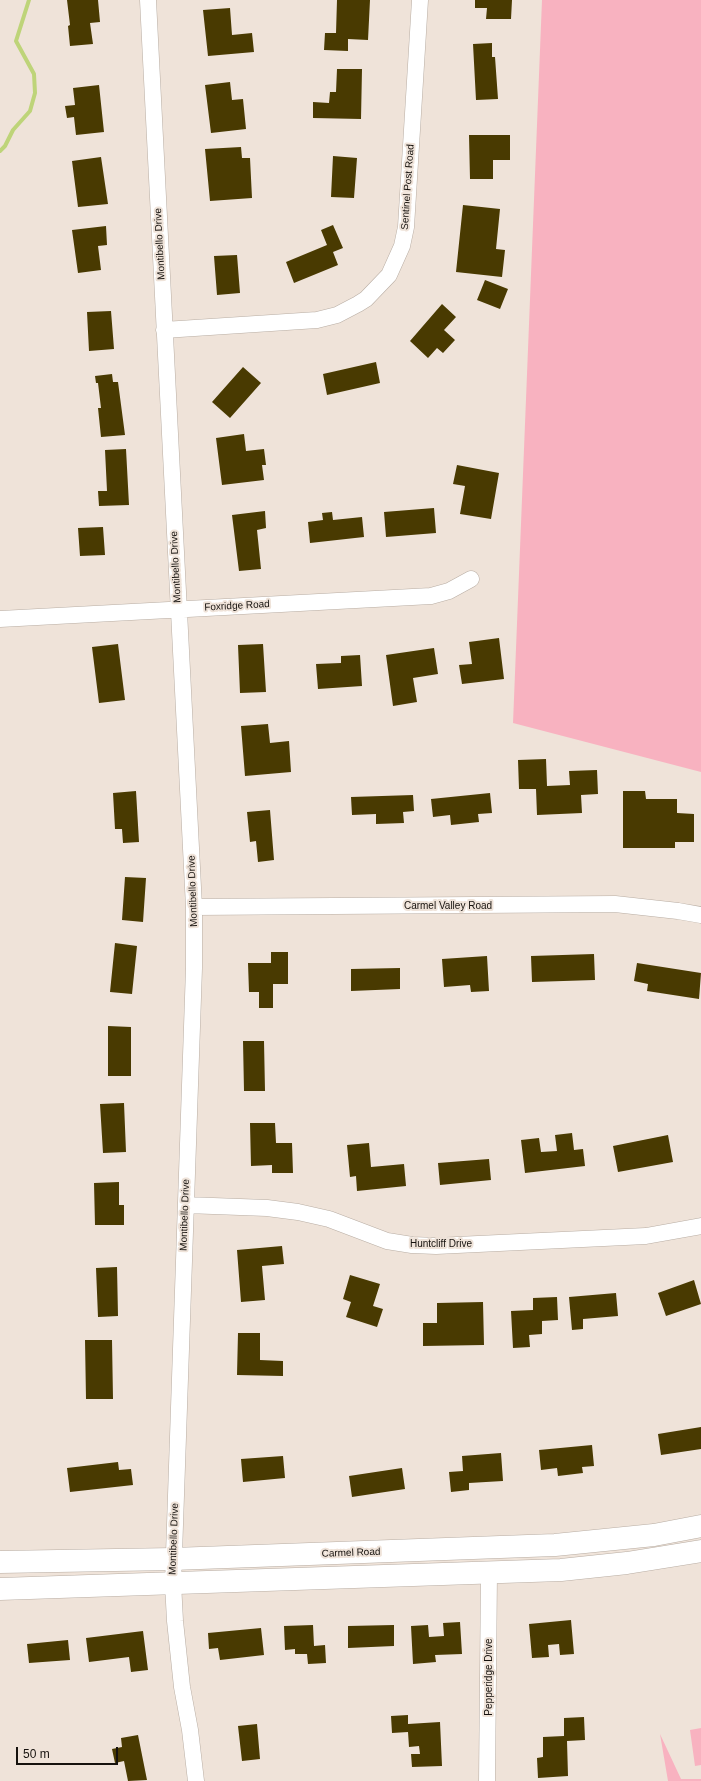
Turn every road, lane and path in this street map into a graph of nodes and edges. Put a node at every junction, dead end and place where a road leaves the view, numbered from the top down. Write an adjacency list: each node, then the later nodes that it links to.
1 (148, 0): 3 (street, Montibello Drive)
2 (420, 0): 3 (street, Sentinel Post Road)
3 (164, 330): 5 (street, Montibello Drive)
4 (471, 579): 5 (street, Foxridge Road)
5 (178, 609): 6 (street, Foxridge Road); 7 (street, Montibello Drive)
6 (0, 619)
7 (194, 907): 8 (street, Carmel Valley Road); 9 (street, Montibello Drive)
8 (701, 915)
9 (186, 1205): 10 (street, Huntcliff Drive); 13 (street, Montibello Drive)
10 (701, 1226)
11 (701, 1526): 13 (main road, Carmel Road)
12 (701, 1551): 15 (main road)
13 (173, 1559): 14 (main road, Carmel Road); 16 (street, Montibello Drive)
14 (0, 1562)
15 (489, 1573): 16 (main road); 19 (street, Pepperidge Drive)
16 (172, 1583): 17 (main road); 18 (street, Montibello Drive)
17 (0, 1589)
18 (196, 1781)
19 (487, 1781)

